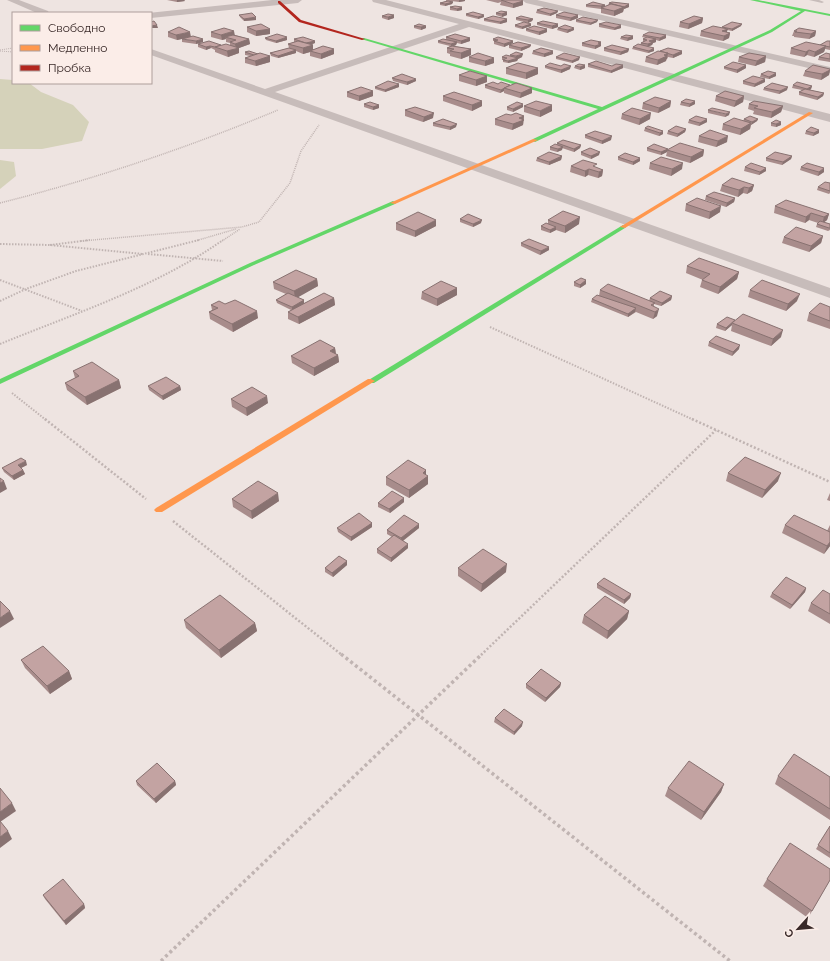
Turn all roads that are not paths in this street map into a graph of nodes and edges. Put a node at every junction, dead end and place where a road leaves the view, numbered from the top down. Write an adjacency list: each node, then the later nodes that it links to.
1 (11, 0): 10 (street)
2 (298, 0): 7 (street)
3 (376, 0): 13 (street)
4 (526, 0): 14 (street)
5 (752, 0): 9 (street)
6 (811, 0): 8 (lane)
7 (279, 2): 11 (street); 15 (street)
8 (822, 2)
9 (805, 10): 12 (street); 14 (street)
10 (42, 12)
11 (152, 15)
12 (830, 15)
13 (469, 24): 15 (street); 18 (street)
14 (733, 48): 17 (street); 18 (street)
15 (395, 50): 19 (street); 20 (street)
16 (152, 52): 19 (street)
17 (830, 70)
18 (670, 76): 20 (street); 21 (street)
19 (266, 92): 23 (street)
20 (602, 109): 23 (street)
21 (811, 113): 22 (street); 24 (street)
22 (830, 118)
23 (476, 167): 24 (street); 27 (street)
24 (632, 222): 26 (street); 28 (street)
25 (830, 275): 26 (street)
26 (823, 290)
27 (3, 385)
28 (159, 510)

